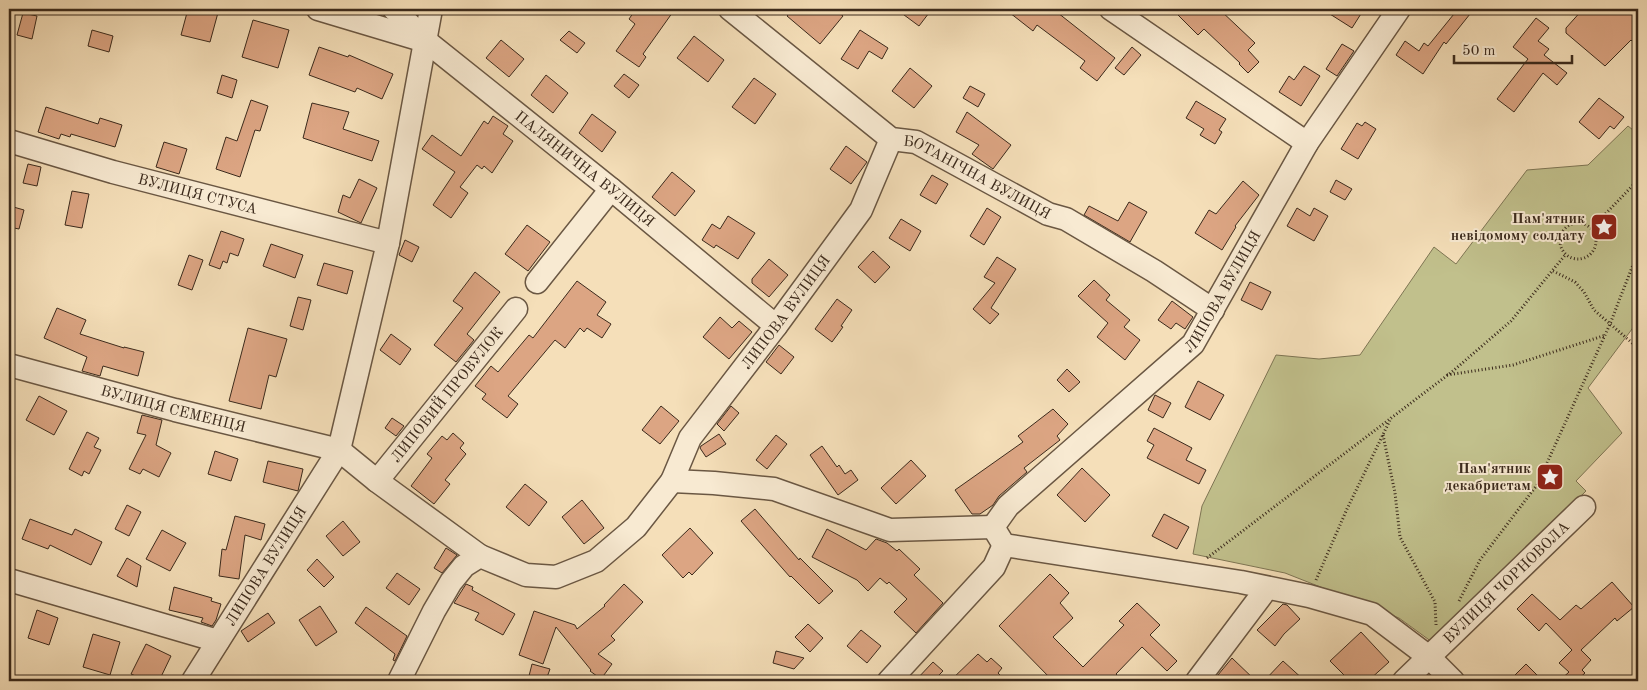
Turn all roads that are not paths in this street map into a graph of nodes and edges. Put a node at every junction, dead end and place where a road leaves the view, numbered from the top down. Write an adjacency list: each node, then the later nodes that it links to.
1 (318, 9): 7 (street)
2 (394, 9): 7 (street, ПАЛЯНИЧНА ВУЛИЦЯ)
3 (431, 9): 7 (street, ЛИПОВА ВУЛИЦЯ)
4 (730, 9): 8 (street, БОТАНІЧНА ВУЛИЦЯ)
5 (1111, 9): 10 (street)
6 (1399, 9): 10 (street, ЛИПОВА ВУЛИЦЯ)
7 (426, 41): 11 (street, ПАЛЯНИЧНА ВУЛИЦЯ); 12 (street, ЛИПОВА ВУЛИЦЯ)
8 (891, 139): 15 (street, БОТАНІЧНА ВУЛИЦЯ); 16 (street, ЛИПОВА ВУЛИЦЯ)
9 (9, 142): 12 (street, ВУЛИЦЯ СТУСА)
10 (1307, 143): 15 (street, ЛИПОВА ВУЛИЦЯ)
11 (611, 189): 13 (street); 16 (street, ПАЛЯНИЧНА ВУЛИЦЯ)
12 (388, 243): 18 (street, ЛИПОВА ВУЛИЦЯ)
13 (537, 282)
14 (516, 308): 19 (street, ЛИПОВИЙ ПРОВУЛОК)
15 (1213, 310): 22 (street, ЛИПОВА ВУЛИЦЯ)
16 (776, 326): 20 (street, ЛИПОВА ВУЛИЦЯ)
17 (9, 365): 18 (street, ВУЛИЦЯ СЕМЕНЦЯ)
18 (339, 450): 19 (street, ЛИПОВА ВУЛИЦЯ); 26 (street, ЛИПОВА ВУЛИЦЯ)
19 (377, 481): 23 (street, ЛИПОВА ВУЛИЦЯ)
20 (672, 481): 22 (street); 23 (street, ЛИПОВА ВУЛИЦЯ)
21 (1584, 507): 27 (street, ВУЛИЦЯ ЧОРНОВОЛА)
22 (999, 536): 25 (street); 30 (street, ЛИПОВА ВУЛИЦЯ)
23 (480, 556): 29 (street)
24 (9, 580): 26 (street)
25 (1268, 588): 27 (street); 31 (street)
26 (218, 641): 28 (street, ЛИПОВА ВУЛИЦЯ)
27 (1429, 656): 32 (street, ВУЛИЦЯ ЧОРНОВОЛА); 33 (street)
28 (193, 681)
29 (399, 681)
30 (889, 681)
31 (1197, 681)
32 (1404, 681)
33 (1453, 681)

